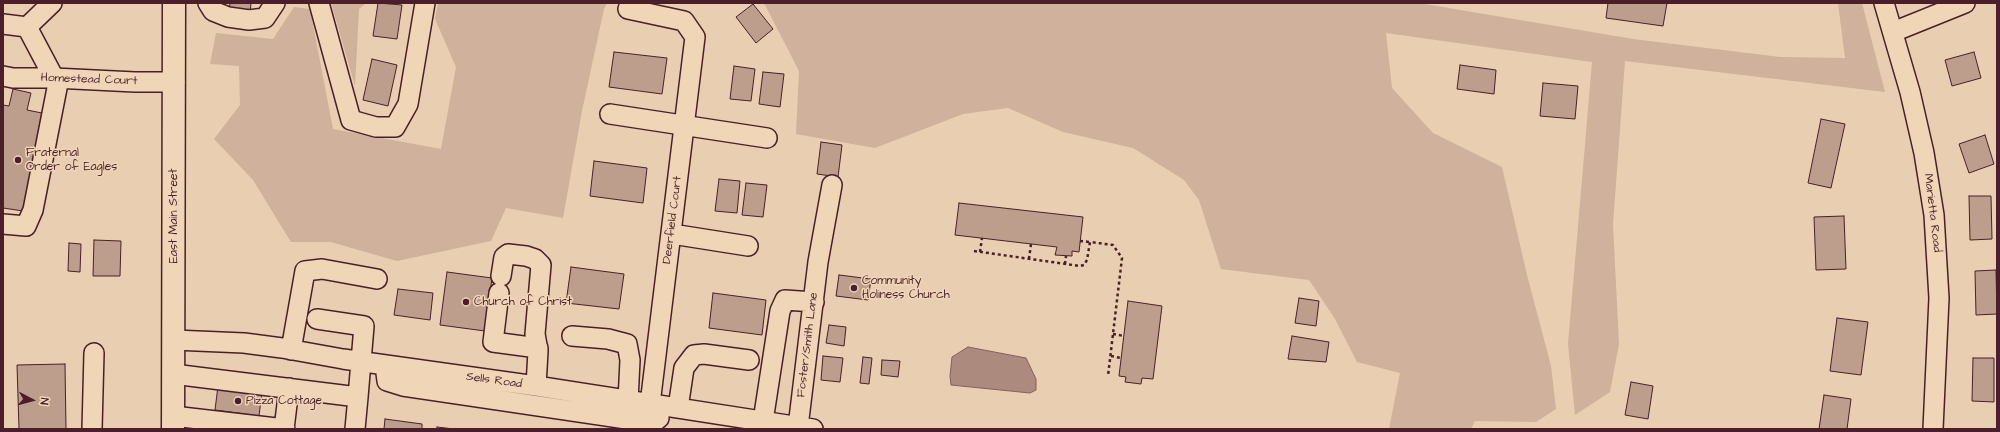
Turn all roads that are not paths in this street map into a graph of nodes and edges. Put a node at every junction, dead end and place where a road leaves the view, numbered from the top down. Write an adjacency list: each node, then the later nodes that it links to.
1 (52, 3): 11 (street)
2 (174, 3): 15 (main road, East Main Street)
3 (208, 3): 4 (street)
4 (275, 3)
5 (318, 3): 6 (street)
6 (425, 3)
7 (1884, 3): 12 (street, Marietta Road)
8 (1965, 3): 12 (street)
9 (628, 9): 17 (street, Deerfield Court)
10 (3, 24): 11 (street)
11 (27, 27): 14 (street)
12 (1893, 32): 54 (street, Marietta Road)
13 (3, 76): 14 (street, Homestead Court)
14 (56, 78): 15 (street, Homestead Court); 20 (street)
15 (175, 82): 27 (main road, East Main Street)
16 (610, 114): 17 (street)
17 (685, 127): 18 (street); 21 (street, Deerfield Court)
18 (768, 138)
19 (832, 185): 24 (street, Foster/Smith Lane)
20 (3, 224)
21 (672, 234): 22 (street); 43 (street, Deerfield Court)
22 (748, 246)
23 (377, 279): 29 (street)
24 (814, 302): 47 (street); 50 (street, Foster/Smith Lane)
25 (317, 319): 32 (street)
26 (572, 336): 42 (street)
27 (174, 340): 29 (street, Sells Road); 33 (main road, East Main Street)
28 (538, 348): 28 (street); 36 (street)
29 (291, 350): 32 (street, Sells Road)
30 (94, 353): 51 (street)
31 (749, 360): 45 (street)
32 (361, 362): 35 (street, Sells Road); 39 (street)
33 (174, 374): 37 (street); 48 (main road, East Main Street)
34 (502, 382): 35 (street, Sells Road); 36 (street, Sells Road); 41 (street)
35 (449, 383): 41 (street)
36 (536, 386): 38 (street, Sells Road)
37 (289, 388): 39 (street); 52 (street)
38 (556, 390): 40 (street, Sells Road); 44 (street)
39 (358, 397): 53 (street)
40 (606, 397): 42 (street, Sells Road); 46 (street)
41 (501, 400): 44 (street)
42 (628, 400): 43 (street, Sells Road)
43 (654, 405): 45 (street, Sells Road); 46 (street, Deerfield Court)
44 (554, 408): 46 (street)
45 (678, 408): 49 (street, Sells Road)
46 (605, 416)
47 (763, 421): 49 (street, Sells Road); 50 (street, Sells Road)
48 (173, 422): 52 (street)
49 (724, 422)
50 (806, 428)
51 (92, 429)
52 (285, 429)
53 (355, 429)
54 (1933, 429)

